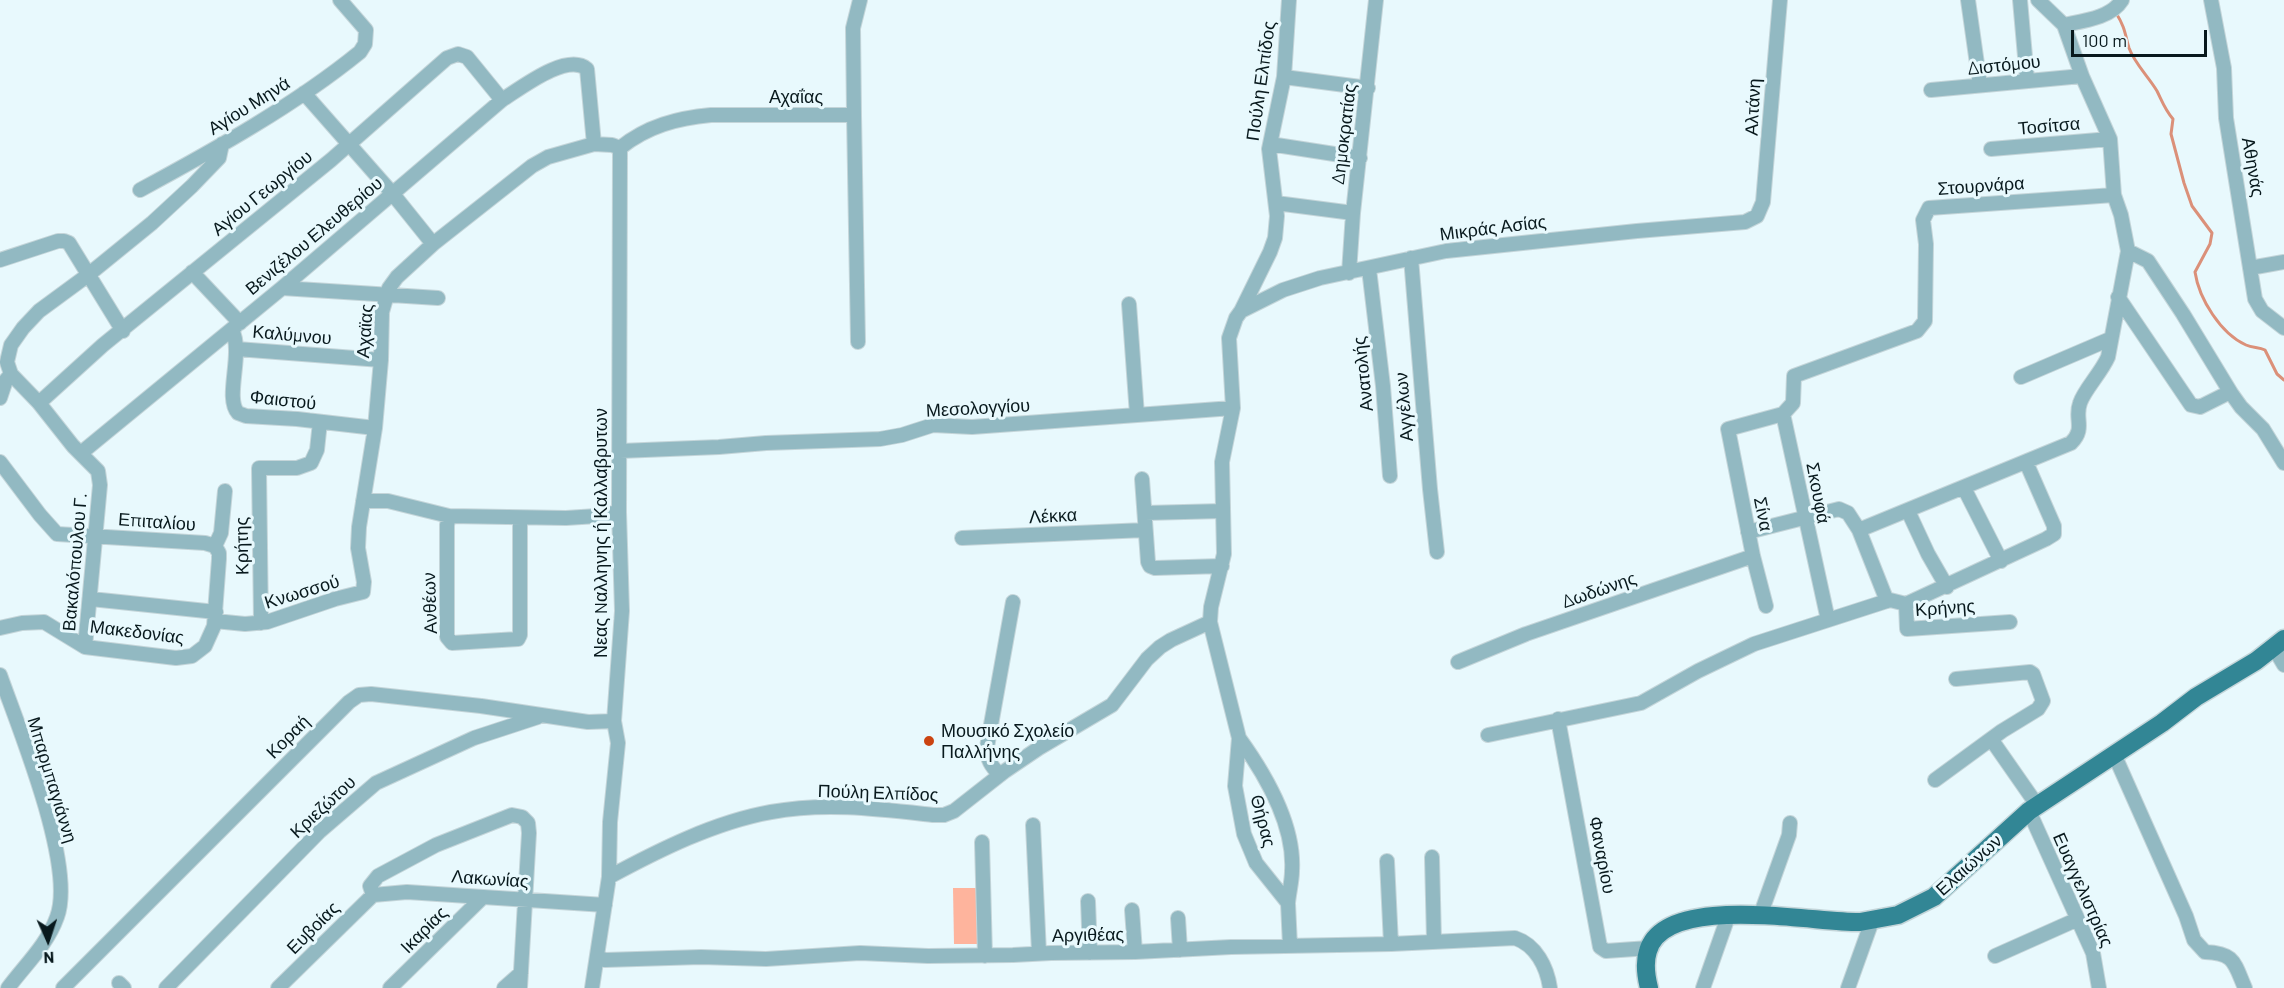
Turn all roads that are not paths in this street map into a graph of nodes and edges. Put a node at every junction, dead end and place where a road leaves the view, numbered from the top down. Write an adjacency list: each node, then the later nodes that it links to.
1 (340, 0): 18 (street, Αγίου Μηνά)
2 (860, 0): 20 (street)
3 (1289, 0): 13 (street, Πούλη Ελπίδος)
4 (1376, 0): 16 (street, Δημοκρατίας)
5 (1780, 0): 34 (street, Αλτάνη)
6 (1968, 0): 15 (street)
7 (2020, 0): 14 (street)
8 (2038, 0): 11 (street)
9 (2211, 0): 40 (street, Αθηνάς)
10 (2117, 7): 11 (street)
11 (2064, 25): 12 (street)
12 (2082, 76): 14 (street, Διστόμου); 21 (street)
13 (1284, 77): 16 (street); 25 (street, Πούλη Ελπίδος)
14 (2027, 80): 15 (street, Διστόμου)
15 (1980, 85): 17 (street, Διστόμου)
16 (1368, 88): 28 (street, Δημοκρατίας)
17 (1931, 90)
18 (304, 93): 22 (street, Αγίου Μηνά); 23 (street)
19 (502, 100): 23 (street, Αγίου Γεωργίου); 24 (street, Βενιζέλου Ελευθερίου); 30 (street, Βενιζέλου Ελευθερίου)
20 (854, 115): 26 (street, Αχαΐας); 56 (street)
21 (2110, 139): 27 (street, Τοσίτσα); 31 (street)
22 (222, 144): 29 (street, Αγίου Μηνά); 44 (street)
23 (348, 144): 30 (street); 42 (street, Αγίου Γεωργίου)
24 (594, 144): 26 (street, Αχαϊας); 35 (street, Αχαϊας)
25 (1270, 144): 28 (street); 32 (street, Πούλη Ελπίδος)
26 (624, 145): 69 (street, Νεας Nαλληνης ή Καλλαβρυτων)
27 (1991, 149)
28 (1360, 158): 33 (street, Δημοκρατίας)
29 (140, 190)
30 (392, 193): 35 (street); 45 (street, Βενιζέλου Ελευθερίου)
31 (2114, 195): 36 (street); 65 (street, Στουρνάρα)
32 (1276, 203): 33 (street); 50 (street, Πούλη Ελπίδος)
33 (1353, 213): 43 (street, Δημοκρατίας)
34 (1757, 216): 37 (street, Μικράς Ασίας)
35 (433, 244): 46 (street, Αχαϊας)
36 (2128, 251): 47 (street); 61 (street)
37 (1412, 258): 41 (street, Μικράς Ασίας); 92 (street, Αγγέλων)
38 (0, 260): 44 (street)
39 (2284, 262): 40 (street)
40 (2250, 268): 51 (street, Αθηνάς)
41 (1369, 269): 43 (street, Μικράς Ασίας); 74 (street, Ανατολής)
42 (192, 272): 52 (street, Φαιστού); 54 (street, Αγίου Γεωργίου)
43 (1349, 273): 50 (street, Μικράς Ασίας)
44 (88, 275): 54 (street); 59 (street)
45 (282, 288): 46 (street); 52 (street, Βενιζέλου Ελευθερίου)
46 (386, 296): 48 (street); 58 (street, Αχαϊας)
47 (2118, 297): 55 (street); 61 (street)
48 (438, 298)
49 (1130, 304): 66 (street)
50 (1241, 311): 64 (street, Πούλη Ελπίδος)
51 (2278, 318): 53 (street, Αθηνάς)
52 (236, 326): 57 (street, Φαιστού); 70 (street, Βενιζέλου Ελευθερίου)
53 (2284, 328)
54 (123, 331): 63 (street, Αγίου Γεωργίου)
55 (2110, 339): 60 (street); 72 (street)
56 (858, 342)
57 (237, 349): 58 (street, Καλύμνου); 67 (street, Φαιστού)
58 (381, 360): 68 (street, Αχαϊας)
59 (10, 372): 62 (street); 63 (street, Βακαλόπουλου Γ.)
60 (2021, 377)
61 (2230, 392): 73 (street)
62 (0, 398)
63 (39, 403): 70 (street, Βακαλόπουλου Γ.)
64 (1233, 408): 66 (street, Μεσολογγίου); 79 (street, Πούλη Ελπίδος)
65 (1783, 414): 85 (street, Σκουφά); 88 (street, Σίνα)
66 (1137, 415): 69 (street, Μεσολογγίου)
67 (320, 422): 68 (street, Φαιστού); 107 (street, Κρήτης)
68 (375, 428): 78 (street, Αχαϊας)
69 (620, 451): 81 (street, Νεας Nαλληνης ή Καλλαβρυτων)
70 (81, 453): 89 (street, Βακαλόπουλου Γ.)
71 (0, 462): 89 (street, Επιταλίου)
72 (2026, 462): 76 (street); 94 (street)
73 (2284, 463)
74 (1390, 476)
75 (1142, 479): 82 (street)
76 (1964, 488): 80 (street); 94 (street)
77 (225, 491): 91 (street)
78 (363, 501): 83 (street); 97 (street, Αχαϊας)
79 (1223, 511): 82 (street); 95 (street, Πούλη Ελπίδος)
80 (1908, 511): 87 (street); 96 (street)
81 (620, 512): 84 (street); 117 (street, Νεας Nαλληνης ή Καλλαβρυτων)
82 (1144, 513): 86 (street)
83 (449, 516): 84 (street); 84 (street, Ανθέων)
84 (520, 518)
85 (1804, 519): 87 (street); 88 (street); 104 (street, Σκουφά)
86 (1145, 530): 90 (street, Λέκκα); 95 (street)
87 (1859, 530): 99 (street)
88 (1748, 532): 93 (street, Σίνα)
89 (96, 536): 91 (street, Επιταλίου); 98 (street, Βακαλόπουλου Γ.)
90 (962, 538)
91 (215, 546): 103 (street, Μακεδονίας)
92 (1437, 552)
93 (1753, 556): 102 (street, Σίνα); 111 (street, Δωδώνης)
94 (2001, 561): 96 (street)
95 (1222, 566): 105 (street, Πούλη Ελπίδος)
96 (1947, 587): 101 (street)
97 (363, 592): 107 (street, Κνωσσού)
98 (91, 599): 103 (street, Κνωσσού); 110 (street, Βακαλόπουλου Γ.)
99 (1887, 601): 101 (street); 104 (street)
100 (1013, 602): 122 (street)
101 (1906, 604): 106 (street, Κρήνης)
102 (1766, 606)
103 (216, 616): 107 (street, Κνωσσού); 110 (street, Μακεδονίας)
104 (1828, 620): 116 (street)
105 (1210, 622): 119 (street, Θήρας); 122 (street, Πούλη Ελπίδος)
106 (2010, 622)
107 (261, 624)
108 (0, 628): 110 (street, Μακεδονίας)
109 (2279, 643): 112 (street); 121 (main road, Ελαιώνων)
110 (85, 647)
111 (1458, 662)
112 (2284, 665)
113 (0, 675): 156 (street, Μπαρμπαγιάννη)
114 (1956, 679): 120 (street)
115 (546, 715): 117 (street, Κοραή); 157 (street, Κοραή); 158 (street, Κριεζώτου)
116 (1558, 719): 118 (street); 146 (street, Φαναρίου)
117 (614, 721): 130 (street, Νεας Nαλληνης ή Καλλαβρυτων)
118 (1488, 735)
119 (1239, 738): 135 (street, Θήρας); 135 (street, Θήρας)
120 (1991, 739): 123 (street); 124 (street, Ευαγγελιστρίας)
121 (2114, 754): 124 (main road, Ελαιώνων); 168 (street)
122 (1000, 775): 130 (street, Πούλη Ελπίδος)
123 (1935, 780)
124 (2033, 808): 141 (street, Ευαγγελιστρίας); 142 (main road, Ελαιώνων)
125 (1790, 823): 139 (street)
126 (1033, 825): 149 (street)
127 (982, 842): 151 (street)
128 (1432, 857): 143 (street)
129 (1388, 861): 144 (street)
130 (609, 877): 136 (street, Νεας Nαλληνης ή Καλλαβρυτων)
131 (373, 895): 132 (street, Λακωνίας); 133 (street, Ευβοίας); 159 (street, Ευβοίας)
132 (483, 897): 133 (street, Λακωνίας); 160 (street, Ικαρίας)
133 (525, 899): 136 (street, Λακωνίας); 154 (street)
134 (1088, 901): 150 (street)
135 (1288, 903): 145 (street, Θήρας)
136 (605, 905): 153 (street, Νεας Nαλληνης ή Καλλαβρυτων)
137 (1132, 910): 148 (street)
138 (1728, 914): 139 (main road, Ελαιώνων); 146 (main road, Ελαιώνων); 166 (street)
139 (1760, 916): 142 (main road, Ελαιώνων)
140 (1178, 918): 147 (street)
141 (2078, 919): 152 (street); 155 (street, Ευαγγελιστρίας)
142 (1872, 921): 167 (street)
143 (1434, 941): 144 (street, Αργιθέας); 164 (street, Αργιθέας)
144 (1391, 944): 145 (street, Αργιθέας)
145 (1290, 946): 147 (street, Αργιθέας)
146 (1649, 948): 165 (main road)
147 (1180, 950): 148 (street, Αργιθέας)
148 (1135, 952): 150 (street, Αργιθέας)
149 (1039, 953): 150 (street, Αργιθέας); 151 (street, Αργιθέας)
150 (1090, 953)
151 (985, 956): 153 (street, Αργιθέας)
152 (1995, 956)
153 (598, 957): 163 (street, Νεας Nαλληνης ή Καλλαβρυτων)
154 (521, 973): 161 (street); 162 (street)
155 (2094, 987)
156 (8, 988)
157 (63, 988)
158 (166, 988)
159 (278, 988)
160 (390, 988)
161 (504, 988)
162 (520, 988)
163 (592, 988)
164 (1550, 988)
165 (1649, 988)
166 (1704, 988)
167 (1848, 988)
168 (2245, 988)

